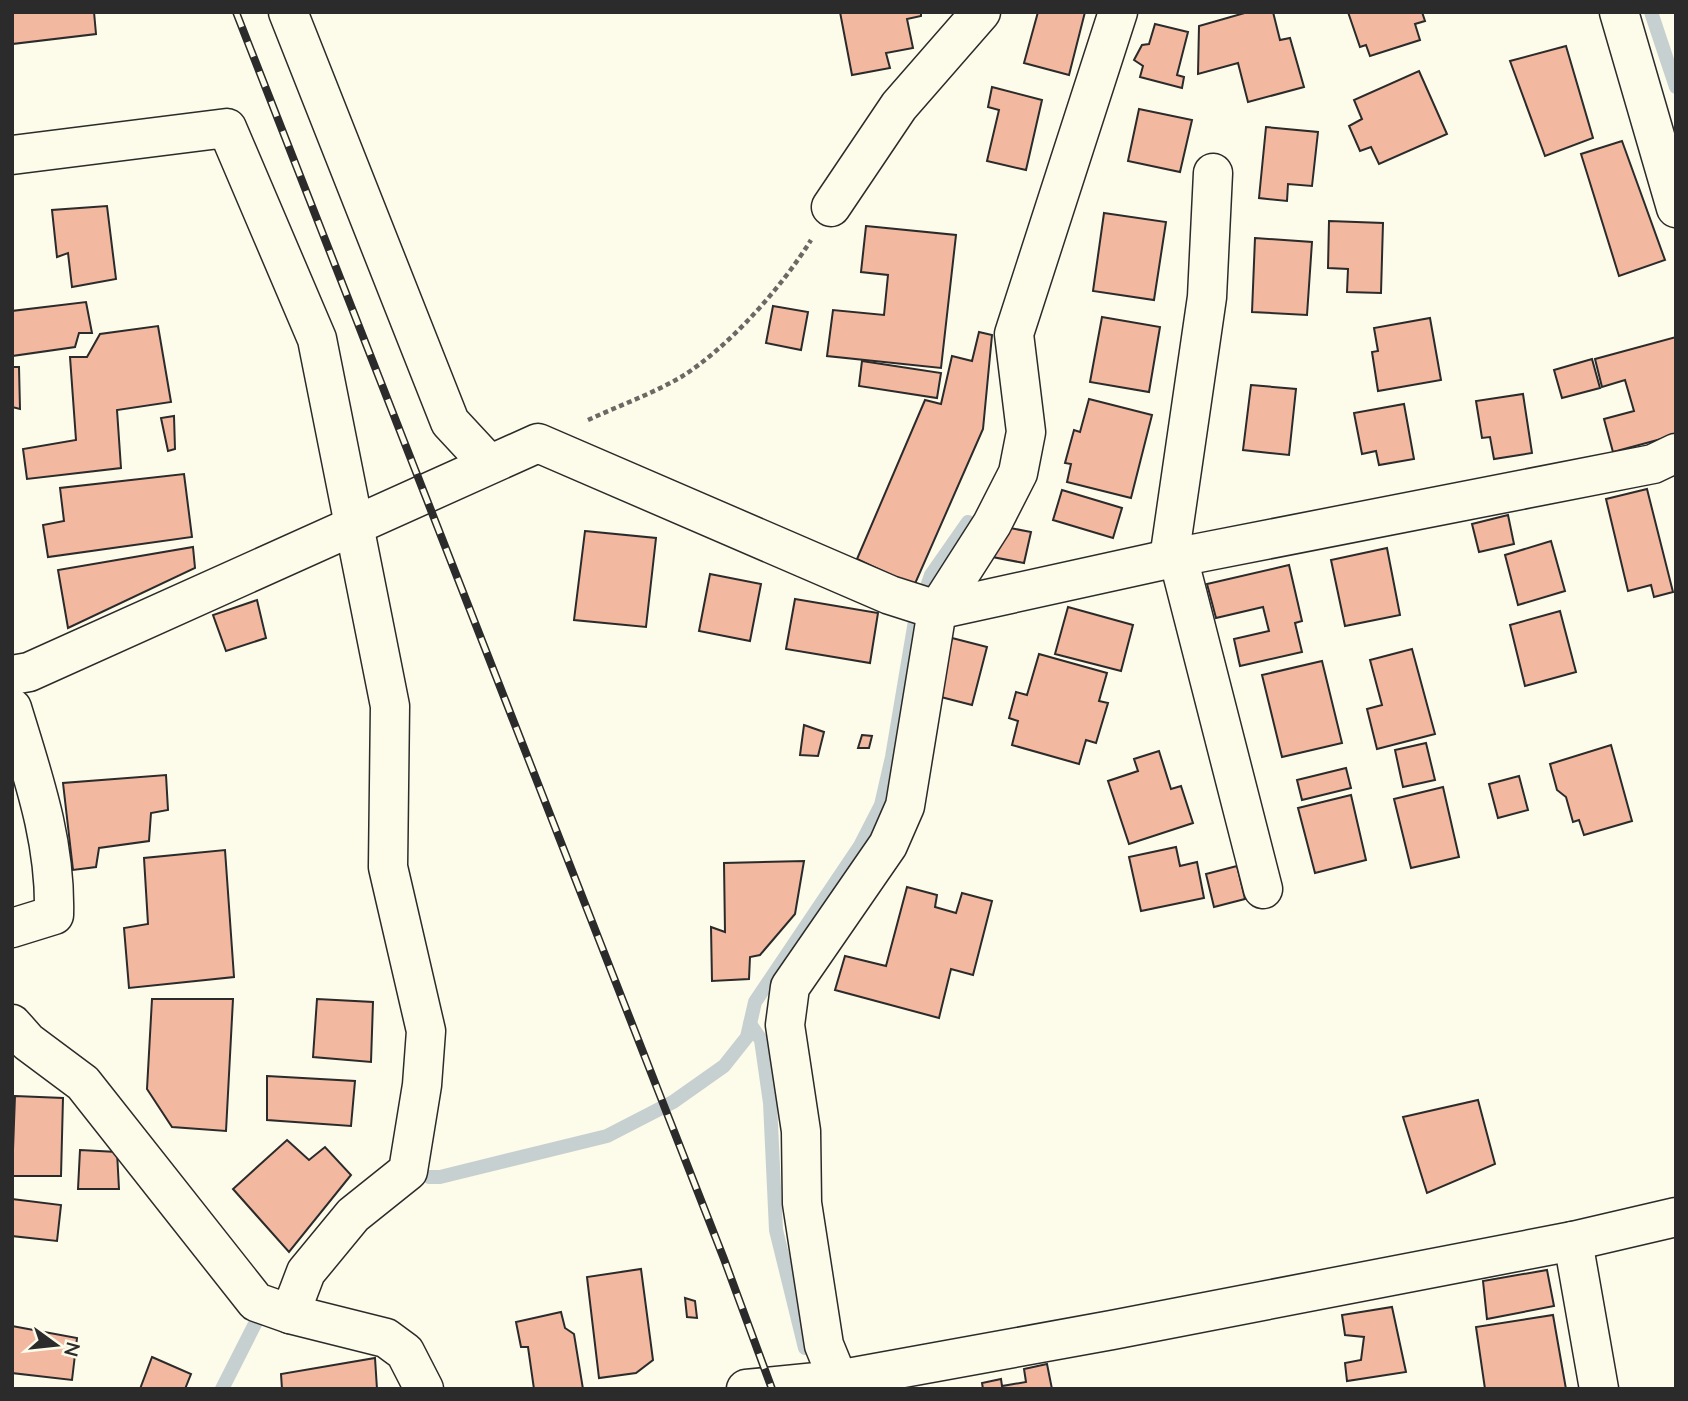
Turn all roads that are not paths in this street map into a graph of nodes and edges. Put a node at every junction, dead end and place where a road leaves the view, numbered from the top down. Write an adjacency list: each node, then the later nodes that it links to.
1 (288, 12): 10 (street)
2 (981, 12): 7 (street)
3 (1118, 12): 13 (street)
4 (1619, 12): 8 (street)
5 (12, 155): 11 (street)
6 (1213, 173): 12 (street)
7 (831, 207)
8 (1676, 208)
9 (1676, 453): 12 (street)
10 (489, 464): 11 (street); 13 (street)
11 (355, 525): 14 (street); 21 (street)
12 (1173, 558): 13 (street); 16 (street)
13 (925, 606): 22 (street)
14 (12, 675)
15 (12, 708): 17 (street)
16 (1264, 889)
17 (12, 928)
18 (12, 1024): 21 (street)
19 (1676, 1217): 20 (street)
20 (1573, 1241): 22 (street); 25 (street)
21 (290, 1314): 23 (street)
22 (839, 1385): 24 (street)
23 (424, 1389)
24 (746, 1389)
25 (1600, 1389)

